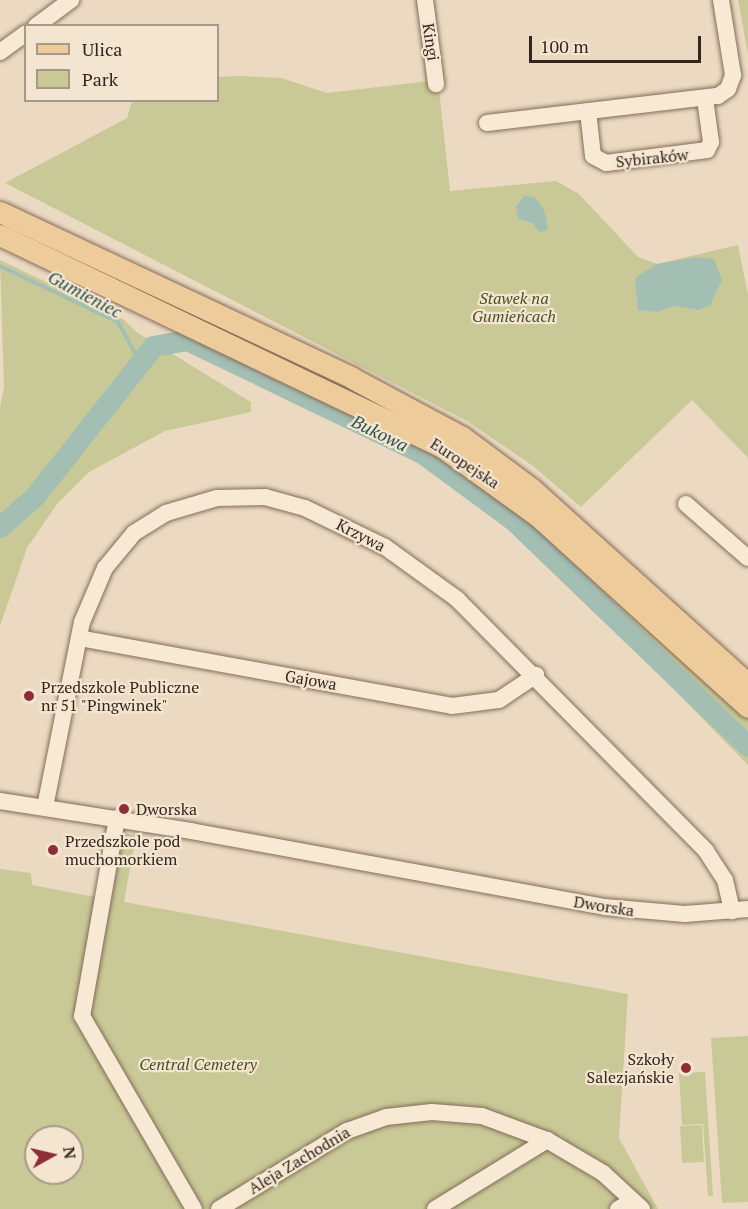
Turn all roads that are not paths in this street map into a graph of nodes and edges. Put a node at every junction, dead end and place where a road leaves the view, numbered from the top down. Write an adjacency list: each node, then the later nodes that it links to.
1 (425, 0): 7 (street, Kingi)
2 (721, 0): 8 (street)
3 (72, 1): 4 (street)
4 (39, 24)
5 (24, 34): 6 (street)
6 (0, 52)
7 (436, 84)
8 (705, 99): 9 (street); 9 (street, Sybiraków)
9 (588, 111): 10 (street)
10 (487, 123)
11 (0, 212): 17 (main road, Europejska)
12 (0, 235): 18 (main road, Europejska)
13 (686, 504): 14 (street)
14 (748, 558)
15 (79, 638): 16 (street, Gajowa); 16 (street, Krzywa); 20 (street, Krzywa)
16 (536, 675): 22 (street, Krzywa)
17 (748, 684)
18 (748, 707)
19 (0, 801): 20 (street, Dworska)
20 (45, 807): 21 (street, Dworska)
21 (117, 818): 22 (street, Dworska); 25 (street)
22 (740, 910)
23 (547, 1140): 24 (street, Aleja Zachodnia); 26 (street, Aleja Zachodnia); 27 (street)
24 (638, 1204): 28 (street)
25 (194, 1209)
26 (219, 1209)
27 (435, 1209)
28 (618, 1209)

